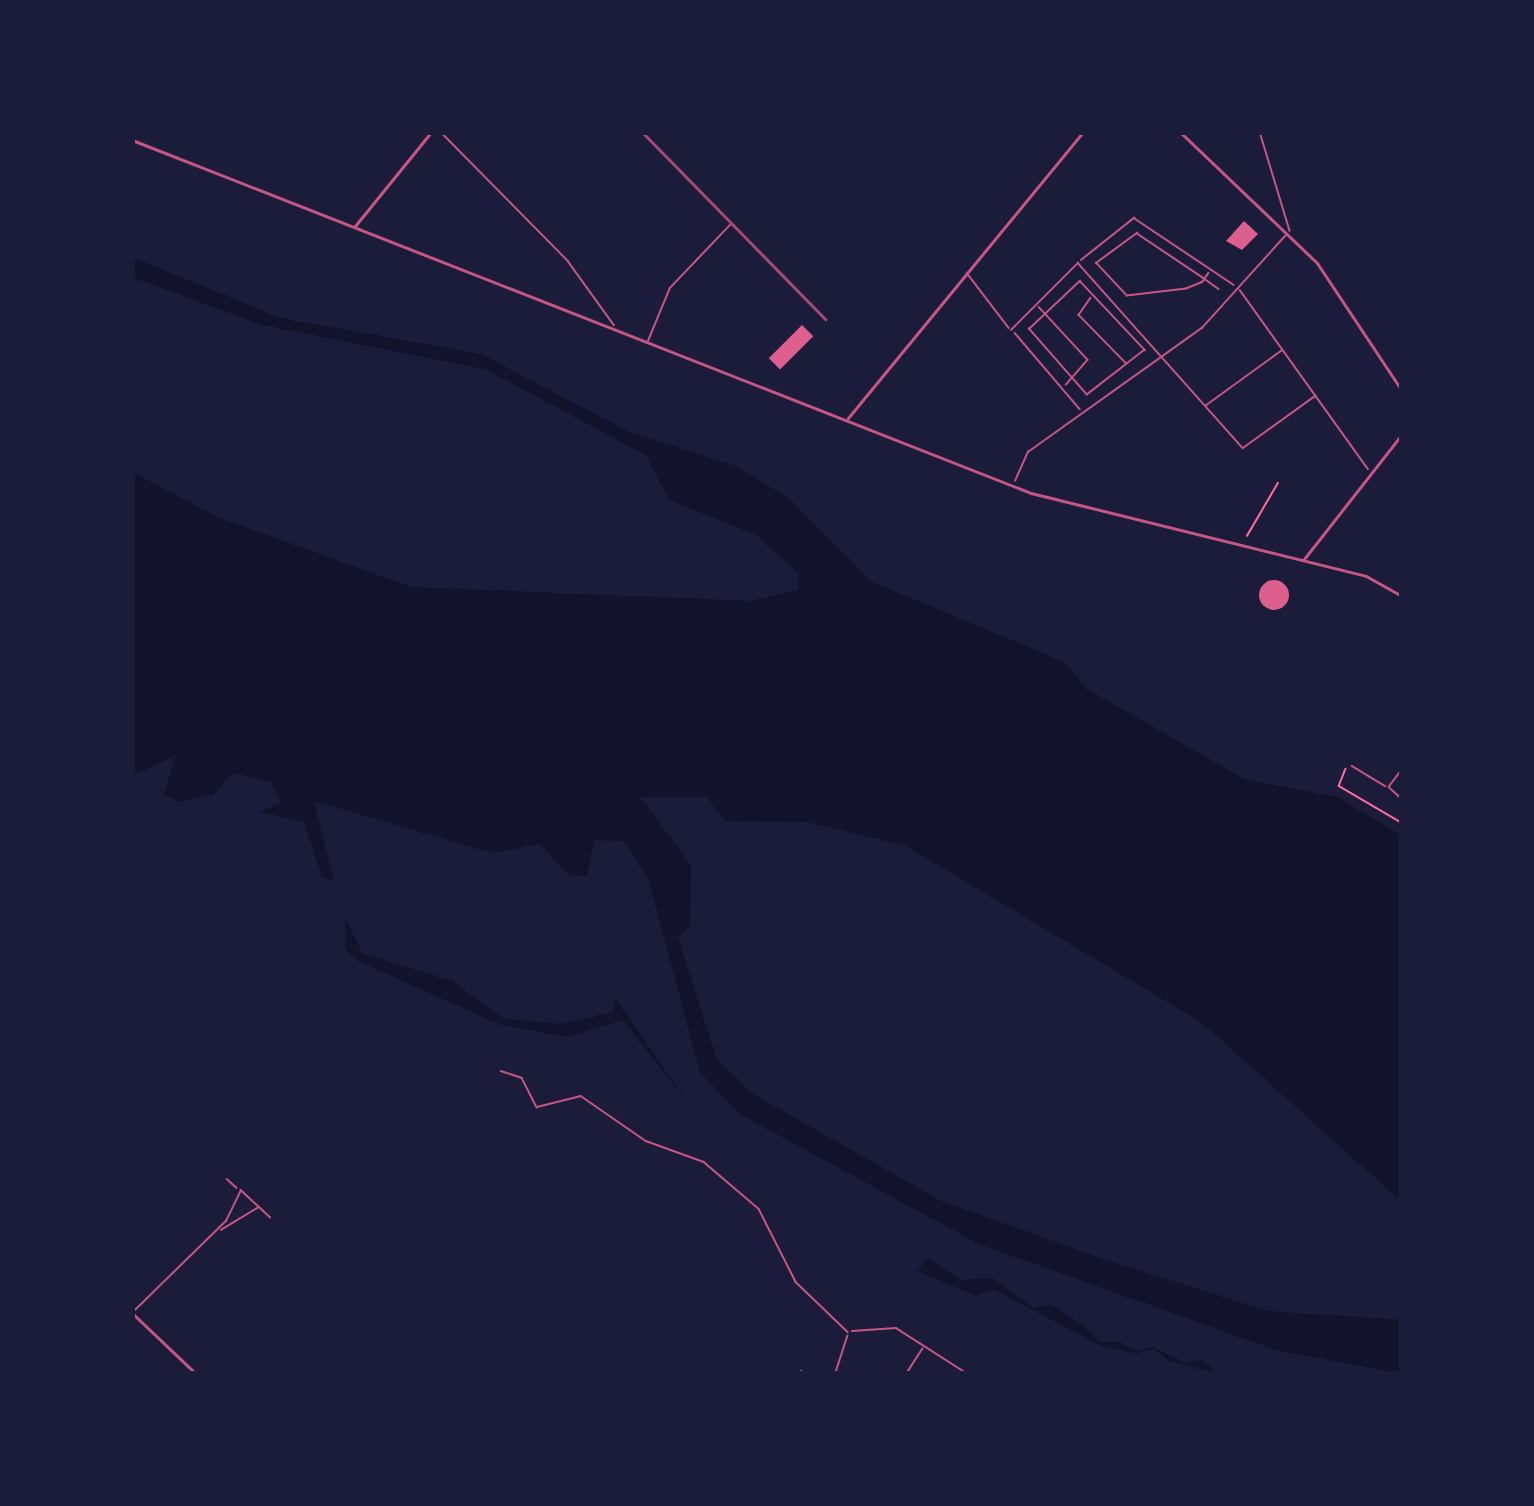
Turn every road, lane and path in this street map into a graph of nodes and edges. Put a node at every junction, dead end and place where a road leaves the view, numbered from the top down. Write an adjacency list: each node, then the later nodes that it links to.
1 (431, 132): 8 (street)
2 (441, 132): 24 (street)
3 (1083, 132): 14 (street)
4 (1180, 132): 9 (street)
5 (1260, 132): 9 (street)
6 (132, 140): 8 (street)
7 (731, 224): 26 (street)
8 (354, 227): 24 (street)
9 (1287, 234): 16 (street); 33 (street)
10 (1098, 244): 11 (street); 12 (street); 13 (street)
11 (1105, 252): 15 (street); 20 (street)
12 (1078, 263): 17 (street); 22 (street)
13 (1211, 270): 15 (street); 16 (street)
14 (967, 272): 25 (street); 37 (street)
15 (1205, 279): 18 (street); 20 (street)
16 (1237, 287): 27 (street); 28 (street)
17 (1102, 288): 19 (street); 21 (street)
18 (1219, 289)
19 (1094, 295): 23 (street); 29 (street); 29 (street)
20 (1124, 295): 21 (street)
21 (1117, 303): 28 (street)
22 (1036, 304): 23 (street); 25 (street)
23 (1044, 311): 31 (street); 31 (street)
24 (613, 329): 26 (street)
25 (1011, 329): 32 (street)
26 (647, 343): 37 (street)
27 (1284, 349): 34 (street); 35 (street)
28 (1166, 355): 30 (street); 35 (street)
29 (1129, 365): 30 (street); 31 (street)
30 (1136, 375): 36 (street)
31 (1071, 380): 32 (street)
32 (1063, 387): 36 (street)
33 (1402, 391)
34 (1316, 396): 35 (street); 39 (street)
35 (1203, 407)
36 (1082, 412): 41 (street)
37 (847, 420): 41 (street)
38 (1402, 434): 39 (street)
39 (1371, 472): 43 (street)
40 (1278, 483): 42 (path)
41 (1013, 486): 42 (street)
42 (1242, 545): 43 (street)
43 (1303, 560): 44 (street)
44 (1402, 596)
45 (1352, 766): 47 (street); 49 (path)
46 (1402, 770): 47 (street)
47 (1389, 787): 48 (street)
48 (1402, 799)
49 (1402, 823)
50 (501, 1071): 57 (street)
51 (227, 1180): 52 (street)
52 (240, 1191): 53 (street); 55 (street)
53 (260, 1207): 54 (street); 55 (street)
54 (270, 1217)
55 (217, 1230): 56 (street)
56 (132, 1313): 60 (street)
57 (848, 1332): 58 (street); 62 (street)
58 (924, 1345): 63 (street); 64 (street)
59 (801, 1371): 61 (street)
60 (196, 1374)
61 (808, 1374)
62 (835, 1374)
63 (907, 1374)
64 (968, 1374)

